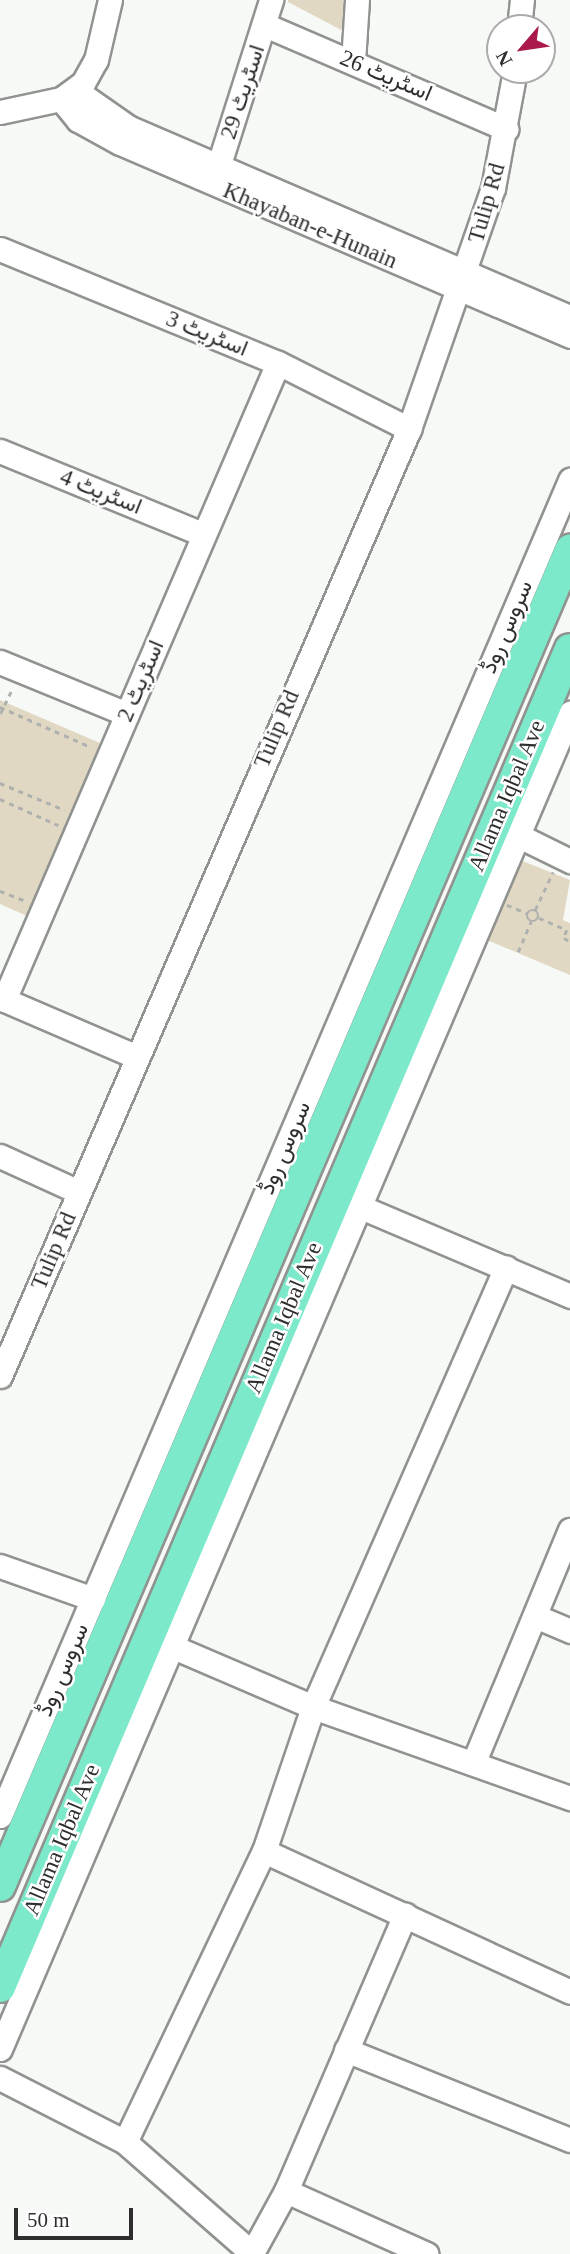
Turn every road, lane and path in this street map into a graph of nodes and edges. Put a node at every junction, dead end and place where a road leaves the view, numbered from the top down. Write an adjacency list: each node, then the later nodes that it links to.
1 (110, 0): 7 (street)
2 (271, 0): 4 (street, اسٹریٹ 29)
3 (358, 0): 5 (street)
4 (265, 25): 5 (street, اسٹریٹ 26); 10 (street, اسٹریٹ 29)
5 (354, 62): 9 (street, اسٹریٹ 26)
6 (513, 84): 9 (street, Tulip Rd)
7 (68, 95): 8 (street); 10 (street, Khayaban-e-Hunain)
8 (0, 112)
9 (508, 129): 12 (street, Tulip Rd)
10 (215, 175): 12 (street, Khayaban-e-Hunain)
11 (0, 249): 15 (street, اسٹریٹ 3)
12 (462, 284): 13 (street, Khayaban-e-Hunain); 14 (street, Khayaban-e-Hunain); 16 (street, Tulip Rd)
13 (570, 317)
14 (570, 336)
15 (278, 363): 16 (street, اسٹریٹ 3); 19 (street, اسٹریٹ 2)
16 (409, 429): 45 (street, Tulip Rd)
17 (0, 451): 19 (street, اسٹریٹ 4)
18 (570, 480): 55 (street, سروس روڈ)
19 (202, 534): 25 (street, اسٹریٹ 2)
20 (570, 550): 64 (main road, Allama Iqbal Ave)
21 (570, 649): 66 (main road, Allama Iqbal Ave)
22 (11, 666): 23 (path); 25 (street)
23 (1, 708): 26 (path); 27 (path)
24 (570, 713): 33 (street)
25 (127, 714): 31 (street, اسٹریٹ 2)
26 (0, 715)
27 (85, 759)
28 (0, 783): 31 (path)
29 (69, 797): 31 (path)
30 (0, 799): 31 (path)
31 (70, 821): 32 (path); 44 (street, اسٹریٹ 2)
32 (52, 837)
33 (521, 837): 34 (street); 37 (street)
34 (565, 858): 38 (path)
35 (31, 889): 36 (path)
36 (0, 891)
37 (494, 900): 39 (path); 48 (street)
38 (535, 910): 39 (path); 40 (path)
39 (528, 913): 41 (path)
40 (539, 918): 41 (path); 42 (path)
41 (531, 922): 43 (path)
42 (570, 940)
43 (518, 952)
44 (2, 999): 45 (street)
45 (137, 1057): 47 (street, Tulip Rd)
46 (0, 1156): 47 (street)
47 (79, 1192): 51 (street, Tulip Rd)
48 (363, 1208): 49 (street); 58 (street)
49 (506, 1267): 50 (street); 59 (street)
50 (570, 1296)
51 (10, 1328): 52 (street, Tulip Rd)
52 (0, 1376)
53 (570, 1530): 56 (street)
54 (0, 1566): 55 (street)
55 (93, 1599): 62 (street, سروس روڈ)
56 (535, 1616): 57 (street); 60 (street)
57 (570, 1631)
58 (170, 1646): 59 (street); 68 (street)
59 (313, 1707): 60 (street); 63 (street)
60 (475, 1759): 61 (street)
61 (570, 1798)
62 (0, 1816)
63 (264, 1852): 65 (street); 72 (street)
64 (0, 1886)
65 (405, 1915): 67 (street); 69 (street)
66 (0, 1987)
67 (570, 1992)
68 (0, 2049)
69 (346, 2050): 71 (street); 73 (street)
70 (0, 2078): 72 (street)
71 (570, 2140)
72 (125, 2142): 74 (street)
73 (286, 2191): 74 (street); 75 (street)
74 (252, 2254)
75 (427, 2254)

